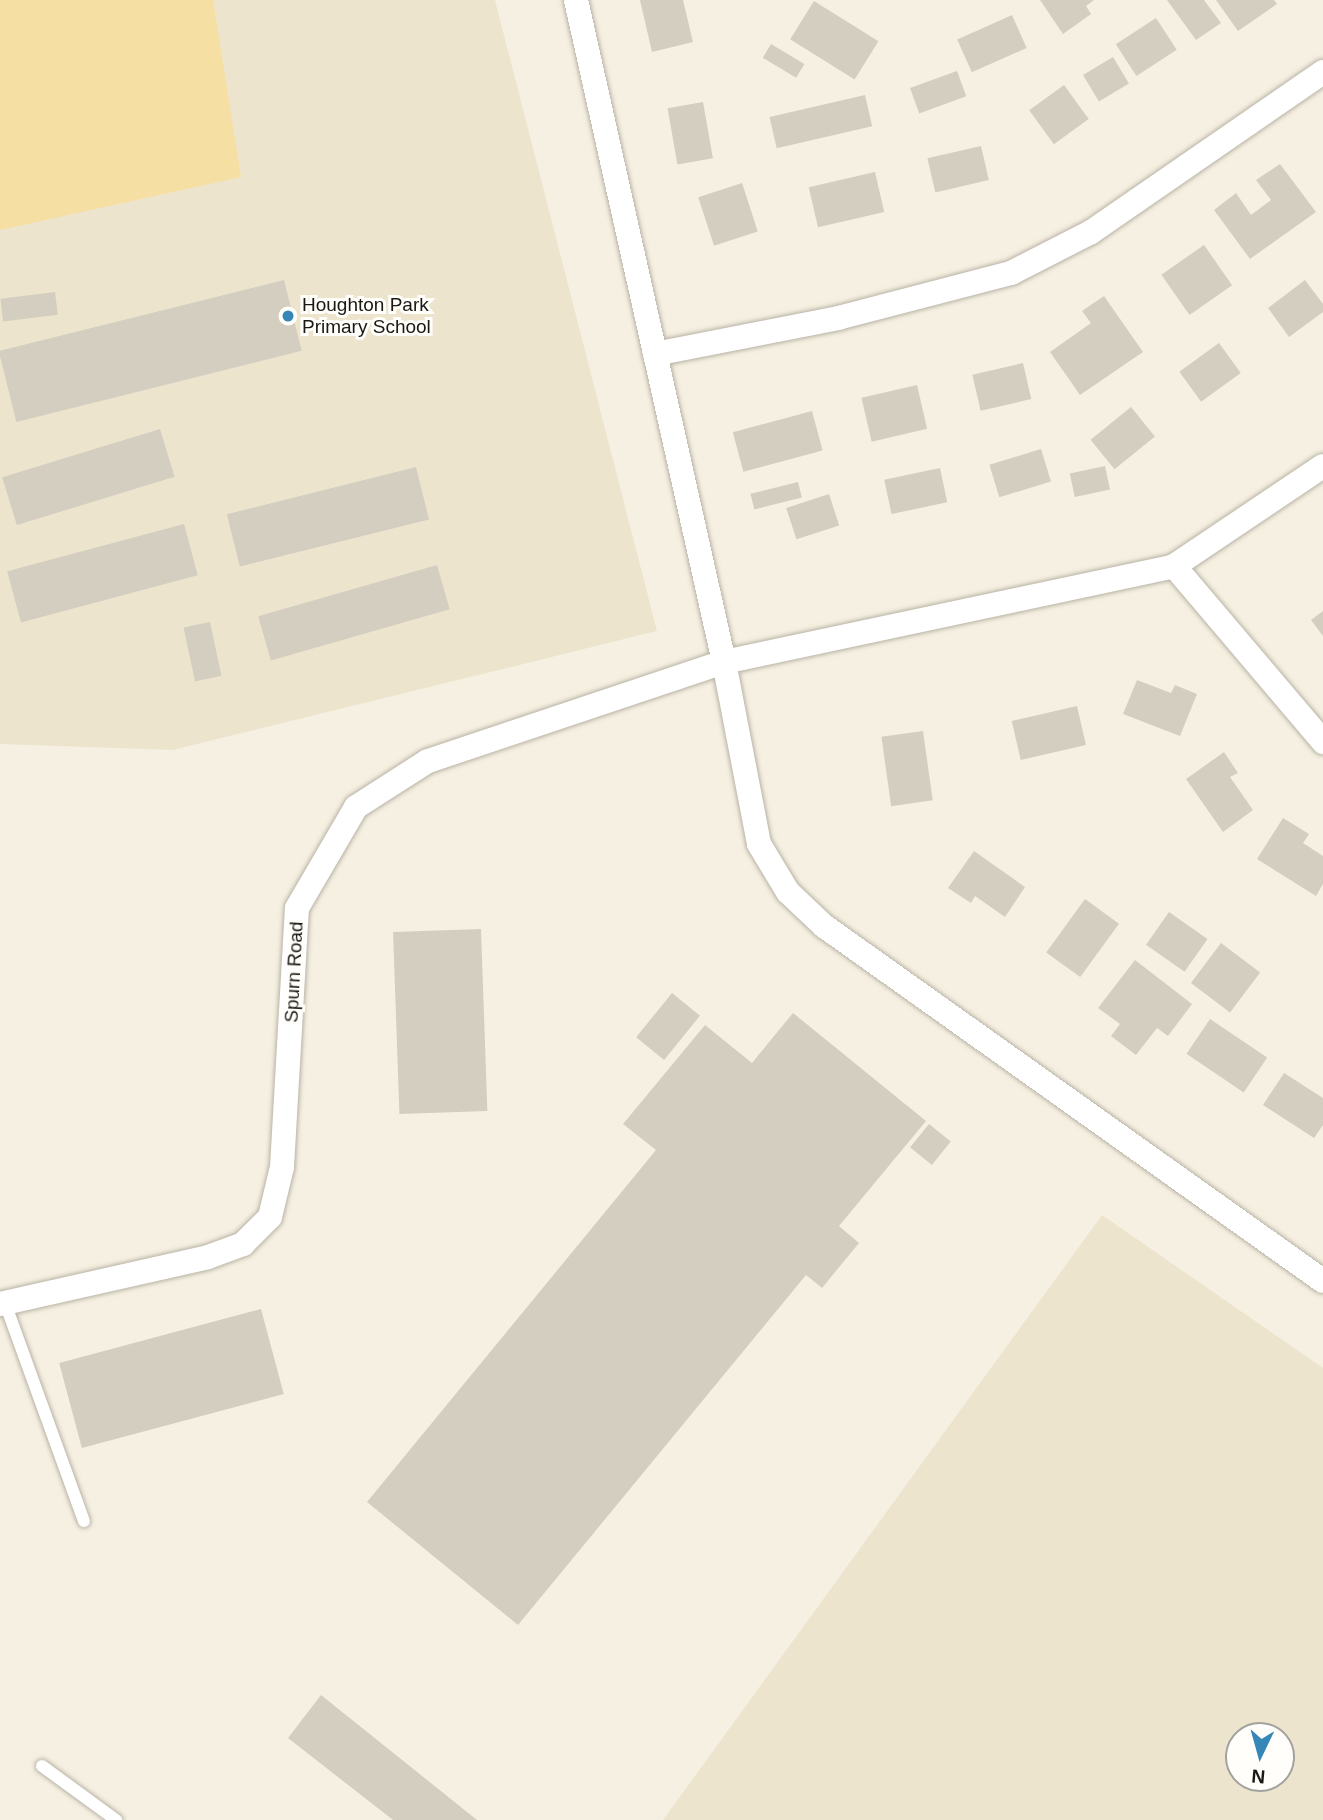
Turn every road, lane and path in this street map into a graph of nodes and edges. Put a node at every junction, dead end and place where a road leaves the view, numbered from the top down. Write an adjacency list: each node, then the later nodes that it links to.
1 (576, 0): 3 (street)
2 (1323, 72): 3 (street)
3 (655, 354): 6 (street)
4 (1323, 466): 5 (street)
5 (1174, 566): 6 (street, Spurn Road); 7 (street)
6 (724, 662): 8 (street); 9 (street, Spurn Road)
7 (1323, 742)
8 (1323, 1280)
9 (3, 1303): 10 (lane)
10 (84, 1521)
11 (42, 1766): 12 (lane)
12 (116, 1820)

